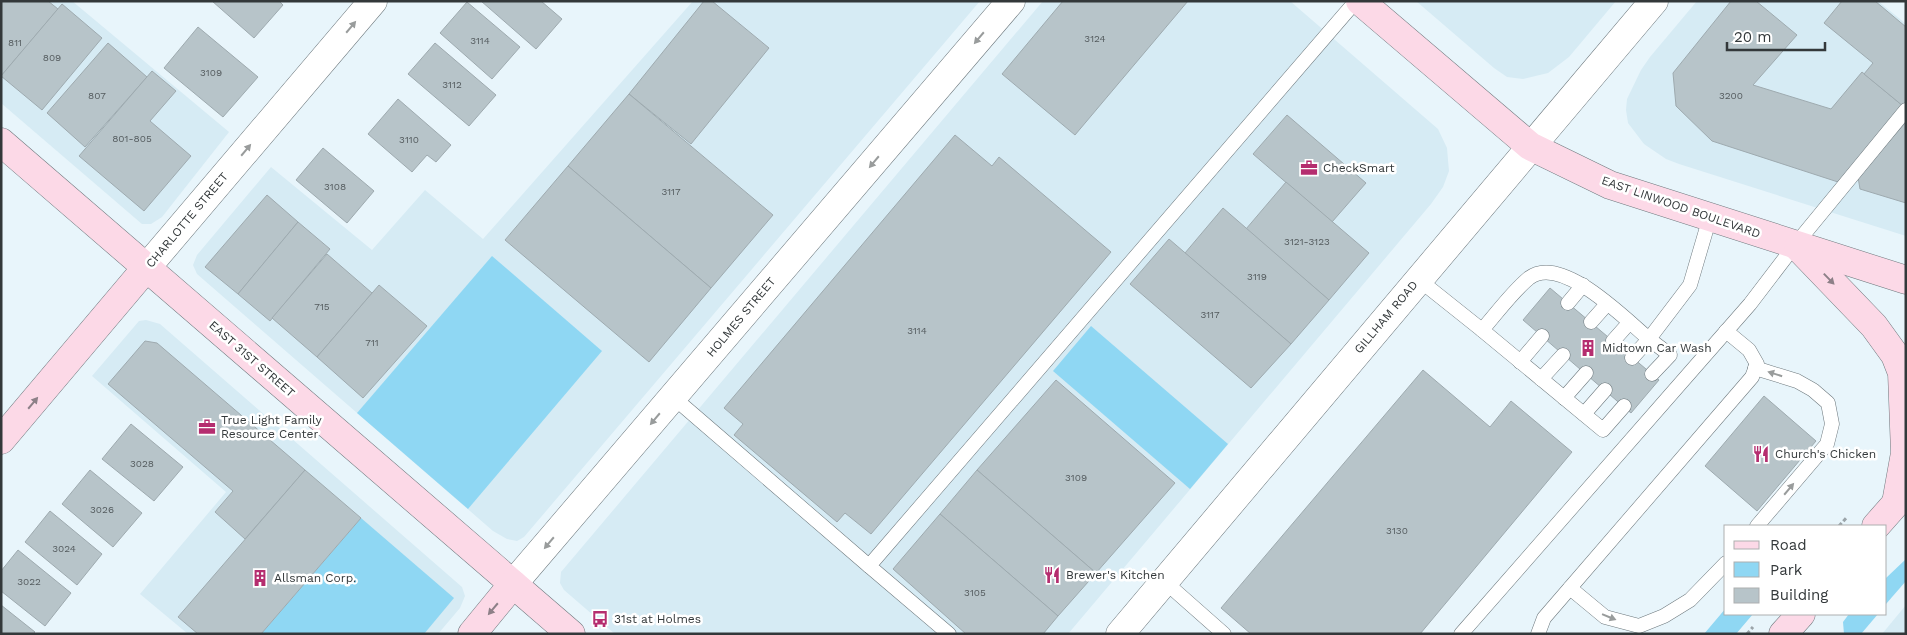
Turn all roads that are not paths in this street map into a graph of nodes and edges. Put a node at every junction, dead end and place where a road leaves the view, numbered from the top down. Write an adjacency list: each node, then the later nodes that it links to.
1 (373, 1): 10 (street, CHARLOTTE STREET, one-way to 1)
2 (1011, 1): 31 (street, HOLMES STREET, one-way to 31)
3 (1358, 1): 7 (main road, EAST LINWOOD BOULEVARD); 40 (lane)
4 (1654, 1): 7 (street, GILLHAM ROAD)
5 (1906, 110): 9 (lane)
6 (1, 142): 10 (main road, EAST 31ST STREET)
7 (1530, 146): 8 (main road, EAST LINWOOD BOULEVARD); 11 (street, GILLHAM ROAD)
8 (1710, 217): 9 (main road, EAST LINWOOD BOULEVARD); 21 (lane)
9 (1795, 245): 12 (main road, EAST LINWOOD BOULEVARD); 19 (lane); 36 (main road, one-way to 36)
10 (146, 268): 35 (main road, CHARLOTTE STREET, one-way to 10); 42 (main road, EAST 31ST STREET)
11 (1418, 279): 18 (lane); 41 (street, GILLHAM ROAD)
12 (1906, 280)
13 (1583, 284): 14 (lane); 15 (lane); 18 (lane)
14 (1568, 303)
15 (1607, 304): 16 (lane); 17 (lane)
16 (1591, 322)
17 (1629, 322): 21 (lane); 22 (lane)
18 (1482, 330): 25 (lane)
19 (1726, 331): 26 (lane); 50 (lane)
20 (1542, 336): 25 (lane)
21 (1649, 339): 24 (lane); 28 (lane)
22 (1613, 342)
23 (1563, 354): 29 (lane)
24 (1632, 358)
25 (1520, 362): 29 (lane)
26 (1755, 368): 37 (lane, one-way to 26); 43 (lane)
27 (1586, 373): 32 (lane)
28 (1652, 374)
29 (1541, 379): 32 (lane)
30 (1605, 390): 34 (lane)
31 (673, 397): 40 (lane); 42 (street, HOLMES STREET, one-way to 42)
32 (1564, 398): 34 (lane)
33 (1624, 406): 34 (lane)
34 (1584, 414)
35 (1, 440)
36 (1902, 502): 38 (main road)
37 (1758, 525)
38 (1877, 525)
39 (1724, 565): 43 (lane, one-way to 39)
40 (869, 566): 47 (lane)
41 (1164, 581): 48 (street, GILLHAM ROAD); 49 (lane)
42 (513, 584): 45 (main road, HOLMES STREET, one-way to 45); 46 (main road, EAST 31ST STREET)
43 (1570, 588): 51 (lane)
44 (1800, 615): 52 (main road)
45 (472, 634)
46 (571, 634)
47 (949, 634)
48 (1120, 634)
49 (1224, 634)
50 (1461, 634)
51 (1538, 634)
52 (1783, 634)

